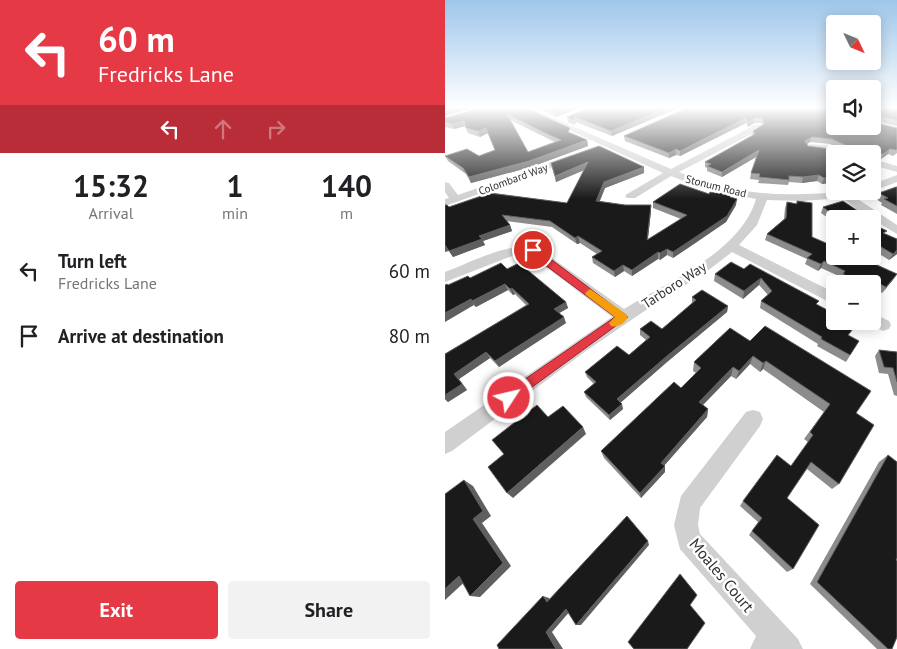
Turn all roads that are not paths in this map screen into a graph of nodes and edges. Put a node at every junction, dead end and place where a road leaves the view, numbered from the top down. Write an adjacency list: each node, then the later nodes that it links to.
1 (593, 138): 4 (street, Stonum Road)
2 (620, 138): 4 (street, Colombard Way)
3 (736, 138): 9 (street)
4 (607, 144): 9 (street, Stonum Road); 16 (street, Colombard Way)
5 (810, 147): 6 (street)
6 (826, 149)
7 (881, 164): 8 (street)
8 (897, 169)
9 (670, 173): 13 (street); 14 (street, Stonum Road)
10 (897, 178): 12 (street)
11 (445, 185): 16 (street)
12 (881, 185)
13 (631, 196)
14 (762, 196): 15 (street, Stonum Road); 20 (street, Tarboro Way)
15 (826, 196)
16 (456, 200): 18 (street, Colombard Way)
17 (852, 200): 19 (street)
18 (445, 203)
19 (897, 230)
20 (730, 246): 22 (street); 23 (street, Tarboro Way)
21 (445, 277): 23 (street)
22 (826, 295)
23 (623, 317): 25 (street, Tarboro Way)
24 (753, 419): 26 (street, Moales Court)
25 (445, 444)
26 (776, 644)

